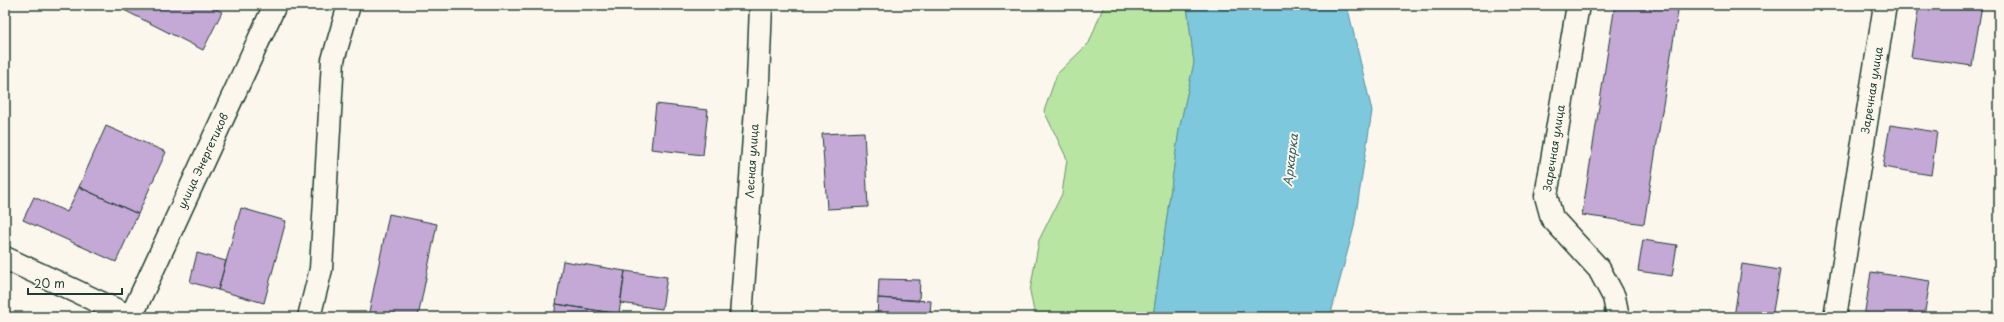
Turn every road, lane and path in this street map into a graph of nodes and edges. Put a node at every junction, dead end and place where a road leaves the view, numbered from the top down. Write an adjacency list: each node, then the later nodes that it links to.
1 (275, 5): 7 (street, улица Энергетиков)
2 (349, 5): 8 (street)
3 (761, 5): 9 (street, Лесная улица)
4 (1578, 5): 10 (street, Заречная улица)
5 (1885, 5): 11 (street, Заречная улица)
6 (5, 258): 7 (street)
7 (131, 317)
8 (309, 317)
9 (740, 317)
10 (1618, 317)
11 (1835, 317)

